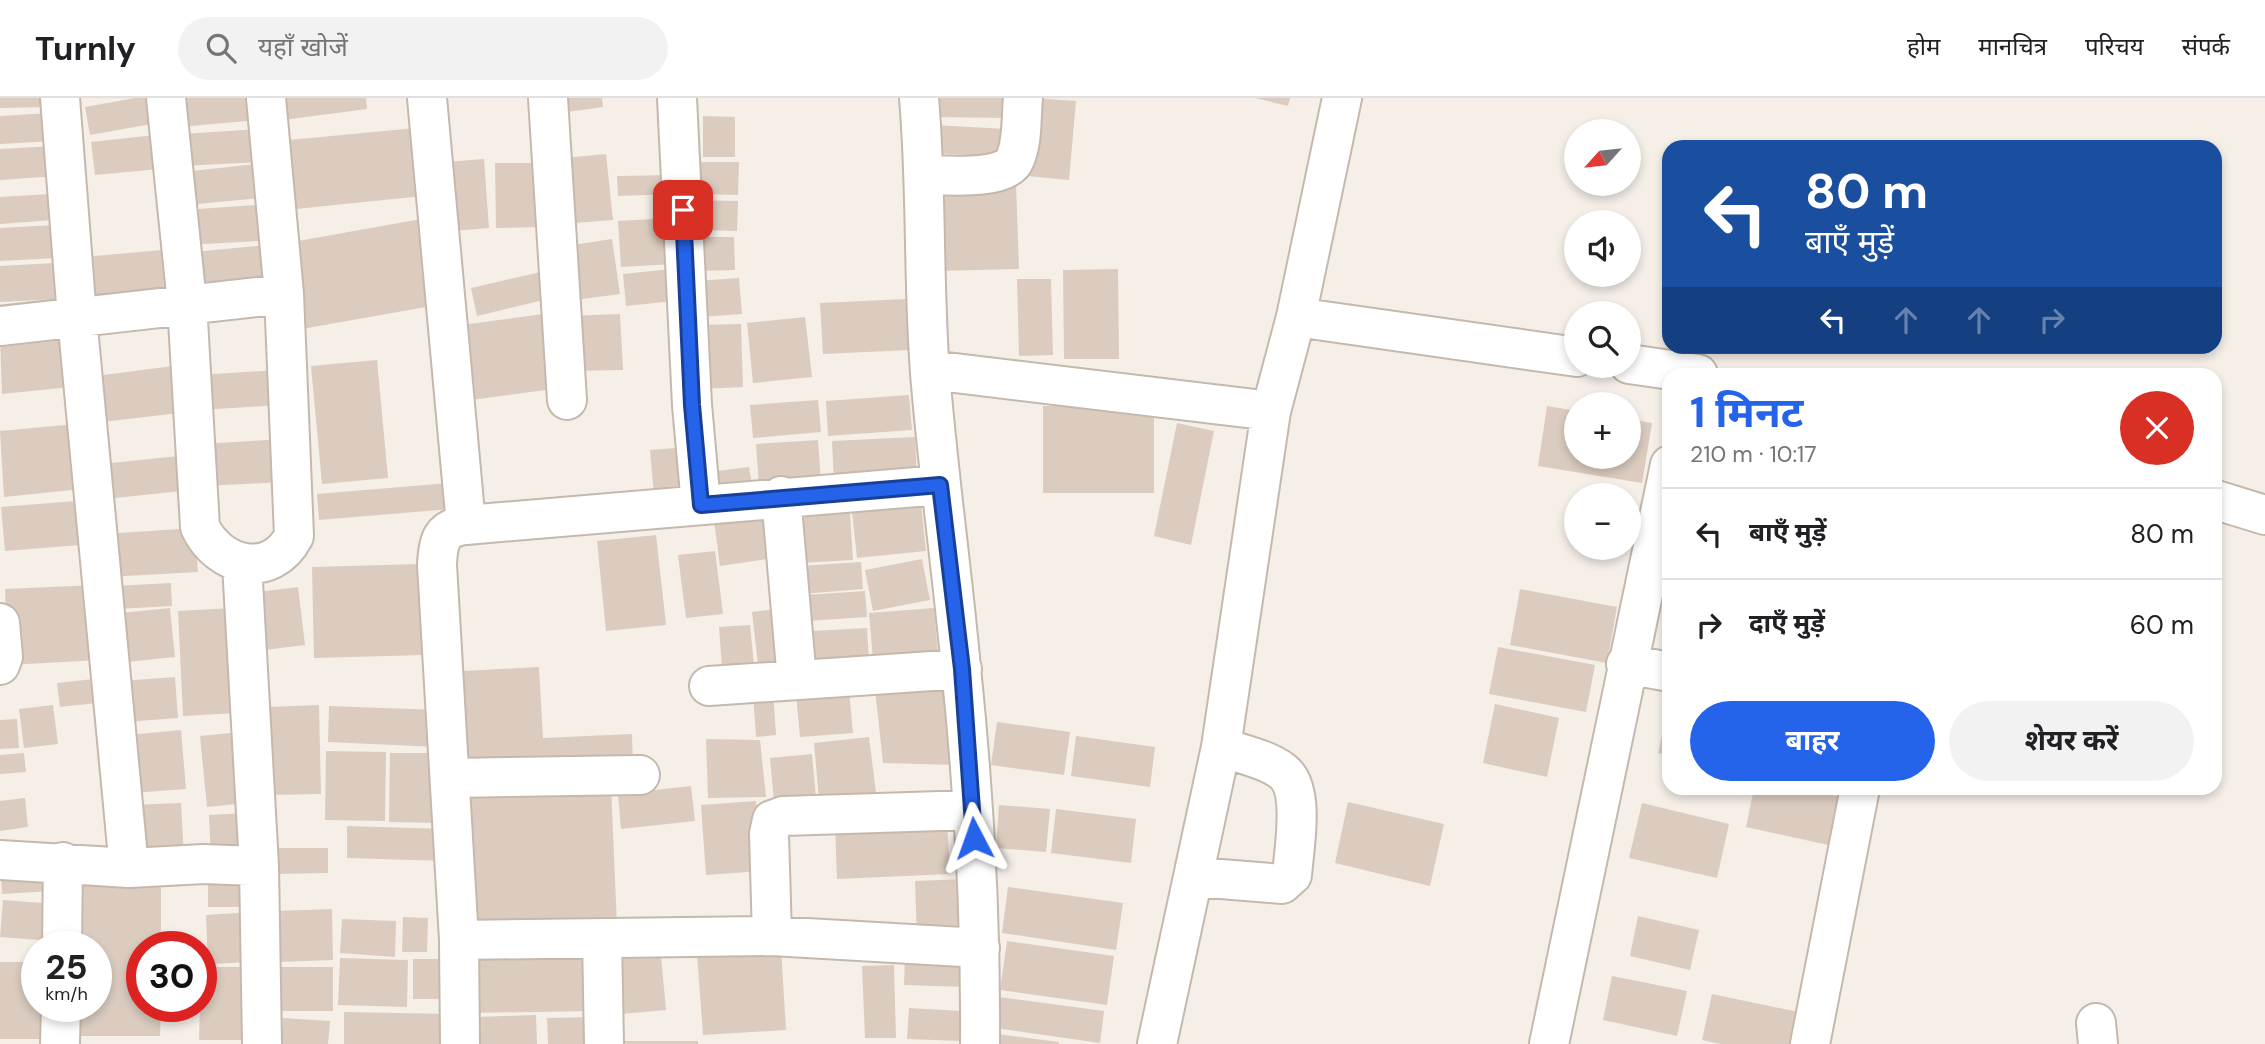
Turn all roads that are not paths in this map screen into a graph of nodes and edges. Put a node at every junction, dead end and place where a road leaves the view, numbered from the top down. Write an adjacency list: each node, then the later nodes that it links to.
1 (60, 98): 13 (street)
2 (166, 98): 12 (street)
3 (266, 98): 11 (street)
4 (427, 98): 28 (street)
5 (548, 98): 20 (street)
6 (677, 98): 26 (street)
7 (919, 98): 10 (street)
8 (1023, 98): 10 (street)
9 (1342, 98): 14 (street)
10 (926, 175): 19 (street)
11 (284, 294): 12 (street); 29 (street)
12 (187, 303): 13 (street); 29 (street)
13 (77, 317): 15 (street); 45 (street)
14 (1296, 317): 16 (street); 21 (street)
15 (0, 326)
16 (1564, 355)
17 (1641, 366): 18 (street)
18 (1662, 369)
19 (930, 370): 21 (street); 22 (street)
20 (567, 400)
21 (1271, 411): 37 (street)
22 (940, 485): 23 (street); 33 (street)
23 (782, 496): 26 (street); 35 (street)
24 (1662, 501): 31 (street)
25 (2222, 502): 27 (street)
26 (701, 505): 28 (street)
27 (2265, 515)
28 (466, 525): 39 (street)
29 (242, 564): 44 (street)
30 (0, 623): 32 (street)
31 (1626, 664): 34 (street); 59 (street)
32 (0, 665)
33 (962, 669): 35 (street); 41 (street)
34 (1662, 670)
35 (797, 680): 36 (street)
36 (709, 686)
37 (1222, 747): 46 (street); 46 (street)
38 (640, 775): 39 (street)
39 (450, 778): 50 (street)
40 (1859, 795): 60 (street)
41 (972, 810): 48 (street); 51 (street)
42 (0, 860): 43 (street)
43 (63, 862): 45 (street); 47 (street)
44 (259, 866): 45 (street); 54 (street)
45 (129, 868)
46 (1196, 877): 58 (street)
47 (62, 931)
48 (772, 936): 49 (street); 51 (street)
49 (603, 938): 50 (street); 56 (street)
50 (459, 940): 55 (street)
51 (981, 948): 57 (street)
52 (61, 1022): 53 (street)
53 (60, 1044)
54 (262, 1044)
55 (460, 1044)
56 (604, 1044)
57 (980, 1044)
58 (1157, 1044)
59 (1549, 1044)
60 (1810, 1044)

